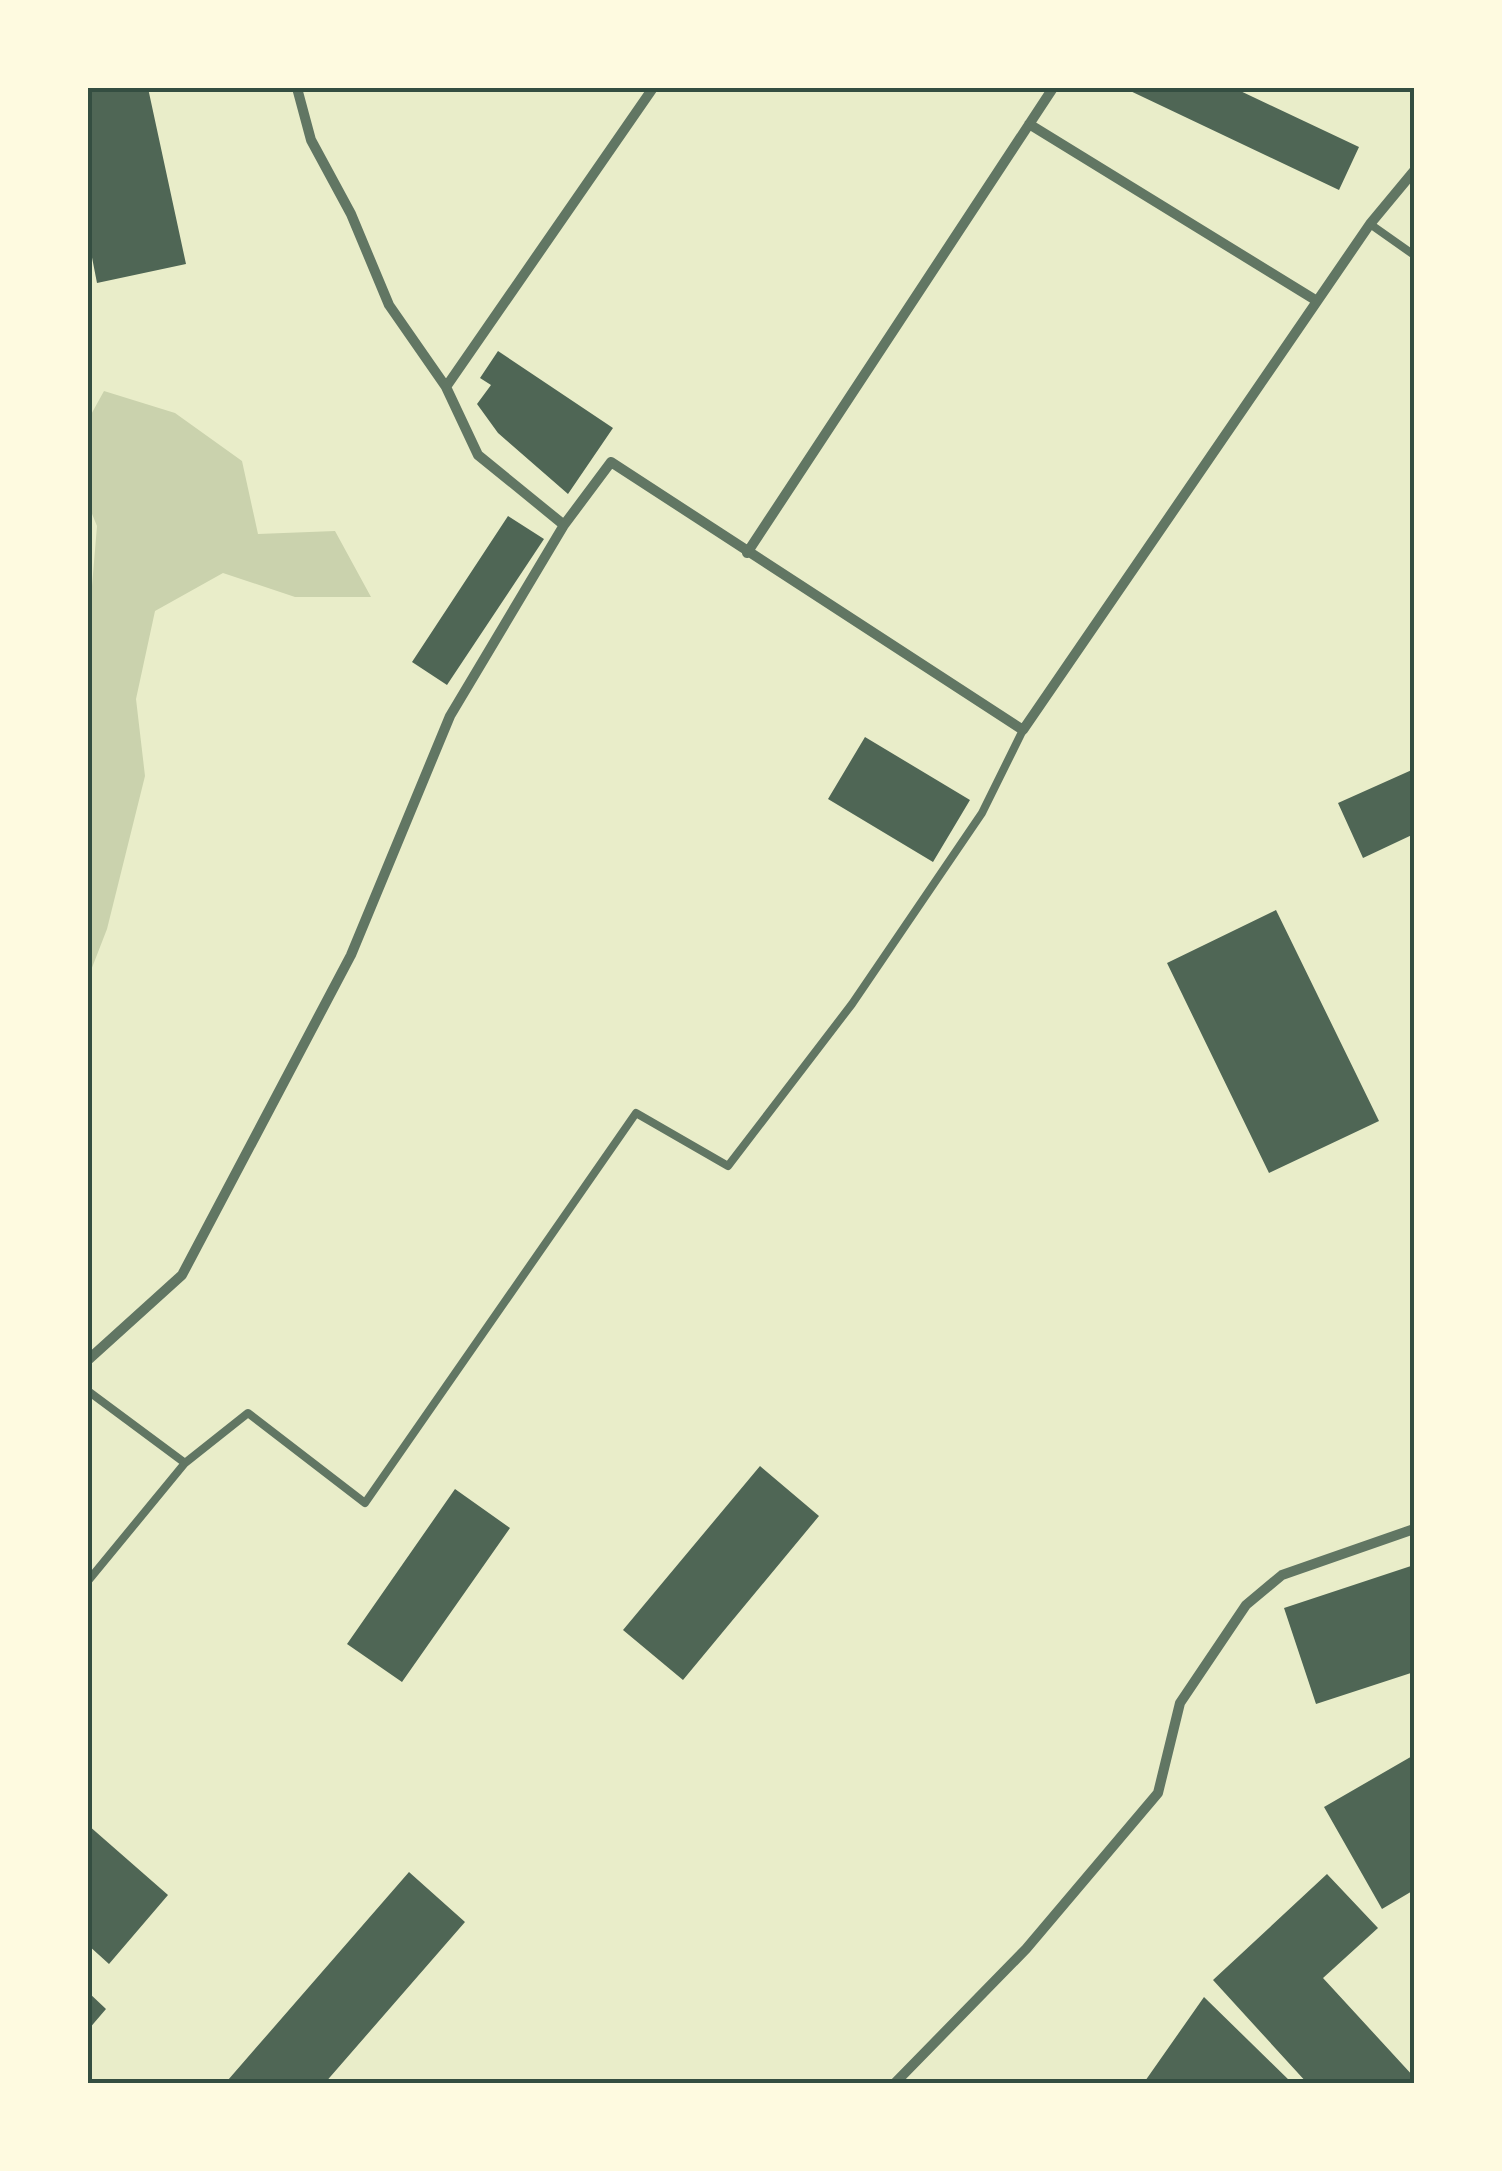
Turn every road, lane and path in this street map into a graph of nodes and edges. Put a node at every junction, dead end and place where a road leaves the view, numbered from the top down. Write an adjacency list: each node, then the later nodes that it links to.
1 (298, 88): 9 (street)
2 (653, 88): 9 (street)
3 (1052, 88): 4 (street)
4 (1029, 124): 8 (street); 11 (street)
5 (1414, 171): 6 (street)
6 (1370, 224): 7 (lane); 8 (street)
7 (1414, 254)
8 (1317, 301): 12 (street)
9 (446, 387): 10 (street)
10 (564, 525): 11 (street); 13 (street)
11 (747, 553): 12 (street)
12 (1022, 730): 15 (lane)
13 (88, 1360)
14 (88, 1392): 15 (lane)
15 (185, 1463): 17 (lane)
16 (1414, 1529): 18 (street)
17 (88, 1581)
18 (894, 2084)

